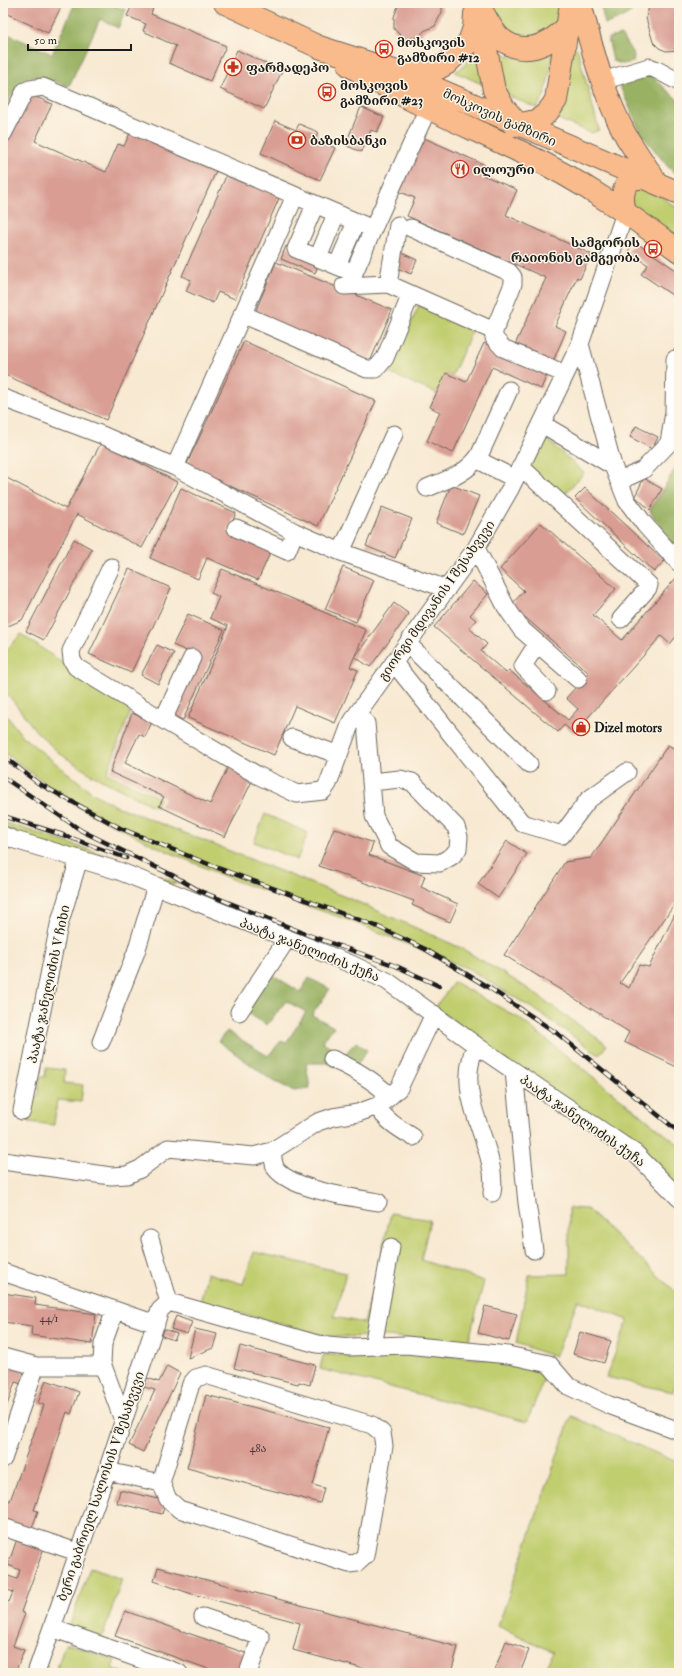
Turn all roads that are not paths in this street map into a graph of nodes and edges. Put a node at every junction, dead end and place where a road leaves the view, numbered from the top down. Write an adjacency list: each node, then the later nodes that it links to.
1 (477, 3): 5 (main road); 7 (main road); 11 (main road)
2 (572, 3): 5 (main road)
3 (580, 3): 8 (main road)
4 (233, 5): 6 (main road, მოსკოვის გამზირი)
5 (568, 26): 11 (main road)
6 (319, 47): 7 (main road, მოსკოვის გამზირი); 10 (main road, მოსკოვის გამზირი)
7 (400, 73): 11 (main road, მოსკოვის გამზირი)
8 (602, 80): 9 (street); 14 (main road)
9 (679, 82)
10 (428, 108): 12 (main road, მოსკოვის გამზირი); 22 (street)
11 (518, 125): 12 (main road); 14 (main road, მოსკოვის გამზირი); 15 (main road)
12 (466, 127): 15 (main road, მოსკოვის გამზირი)
13 (3, 134): 17 (street)
14 (650, 180): 16 (main road, მოსკოვის გამზირი); 19 (main road)
15 (584, 186): 19 (main road, მოსკოვის გამზირი)
16 (679, 193)
17 (295, 196): 18 (street); 29 (street)
18 (315, 205): 20 (street); 24 (street)
19 (625, 213): 23 (main road, მოსკოვის გამზირი); 31 (street, გიორგი მდივანის I შესახვევი)
20 (336, 214): 21 (street); 24 (street)
21 (356, 222): 22 (street); 25 (street)
22 (373, 229): 25 (street)
23 (679, 251)
24 (318, 258): 25 (street)
25 (337, 266)
26 (388, 284): 27 (street); 28 (street); 30 (street)
27 (344, 286)
28 (411, 294): 29 (street); 30 (street)
29 (242, 314): 39 (street)
30 (494, 331): 33 (street)
31 (580, 344): 33 (street, გიორგი მდივანის I შესახვევი); 41 (street)
32 (675, 359): 41 (street)
33 (565, 374): 36 (street, გიორგი მდივანის I შესახვევი)
34 (509, 390): 38 (street)
35 (3, 398): 39 (street)
36 (542, 424): 40 (street, გიორგი მდივანის I შესახვევი); 41 (street)
37 (394, 434): 46 (street)
38 (479, 456): 40 (street); 42 (street)
39 (175, 467): 44 (street)
40 (518, 473): 45 (street, გიორგი მდივანის I შესახვევი); 50 (street)
41 (616, 474): 47 (street)
42 (427, 488)
43 (236, 528): 44 (street)
44 (296, 532): 46 (street)
45 (476, 548): 49 (street, გიორგი მდივანის I შესახვევი); 52 (street)
46 (341, 552): 49 (street)
47 (679, 563)
48 (111, 567): 58 (street)
49 (447, 589): 51 (street, გიორგი მდივანის I შესახვევი)
50 (621, 619)
51 (408, 644): 54 (street, გიორგი მდივანის I შესახვევი); 61 (street)
52 (537, 644): 55 (street); 56 (street)
53 (192, 658): 58 (street)
54 (394, 663): 57 (street, გიორგი მდივანის I შესახვევი); 62 (street)
55 (578, 679)
56 (547, 691)
57 (357, 714): 60 (street, გიორგი მდივანის I შესახვევი); 63 (street)
58 (163, 720): 60 (street, გიორგი მდივანის I შესახვევი)
59 (292, 738): 60 (street)
60 (339, 756)
61 (529, 764)
62 (628, 772)
63 (371, 782): 63 (street)
64 (3, 835): 65 (street, პაატა ჯანელიძის ქუჩა)
65 (79, 859): 66 (street, პაატა ჯანელიძის ქუჩა); 75 (street, პაატა ჯანელიძის V ჩიხი)
66 (156, 886): 67 (street, პაატა ჯანელიძის ქუჩა); 70 (street)
67 (287, 940): 68 (street); 69 (street, პაატა ჯანელიძის ქუჩა)
68 (239, 1012)
69 (434, 1014): 71 (street, პაატა ჯანელიძის ქუჩა); 74 (street)
70 (101, 1042)
71 (476, 1046): 73 (street, პაატა ჯანელიძის ქუჩა); 79 (street)
72 (332, 1059): 74 (street)
73 (514, 1071): 80 (street, პაატა ჯანელიძის ქუჩა); 84 (street)
74 (383, 1101): 76 (street); 77 (street)
75 (22, 1111)
76 (414, 1136)
77 (272, 1151): 78 (street); 81 (street)
78 (3, 1161)
79 (492, 1193)
80 (679, 1198)
81 (378, 1202)
82 (150, 1239): 86 (street)
83 (391, 1247): 89 (street)
84 (534, 1250)
85 (3, 1272): 87 (street)
86 (169, 1302): 88 (street, ბერი გაბრიელ სალოსის V შესახვევი); 89 (street)
87 (115, 1310): 88 (street); 92 (street)
88 (156, 1324): 93 (street, ბერი გაბრიელ სალოსის V შესახვევი)
89 (373, 1346): 94 (street)
90 (3, 1357): 91 (street)
91 (36, 1366): 92 (street); 95 (street)
92 (103, 1366): 93 (street)
93 (123, 1420): 96 (street, ბერი გაბრიელ სალოსის V შესახვევი)
94 (679, 1431)
95 (3, 1459)
96 (107, 1471): 97 (street); 99 (street, ბერი გაბრიელ სალოსის V შესახვევი)
97 (161, 1483): 97 (street)
98 (3, 1527): 99 (street)
99 (78, 1552): 101 (street, ბერი გაბრიელ სალოსის V შესახვევი)
100 (203, 1616): 104 (street)
101 (52, 1628): 102 (street, ბერი გაბრიელ სალოსის V შესახვევი); 103 (street)
102 (36, 1673)
103 (179, 1673)
104 (248, 1673)

